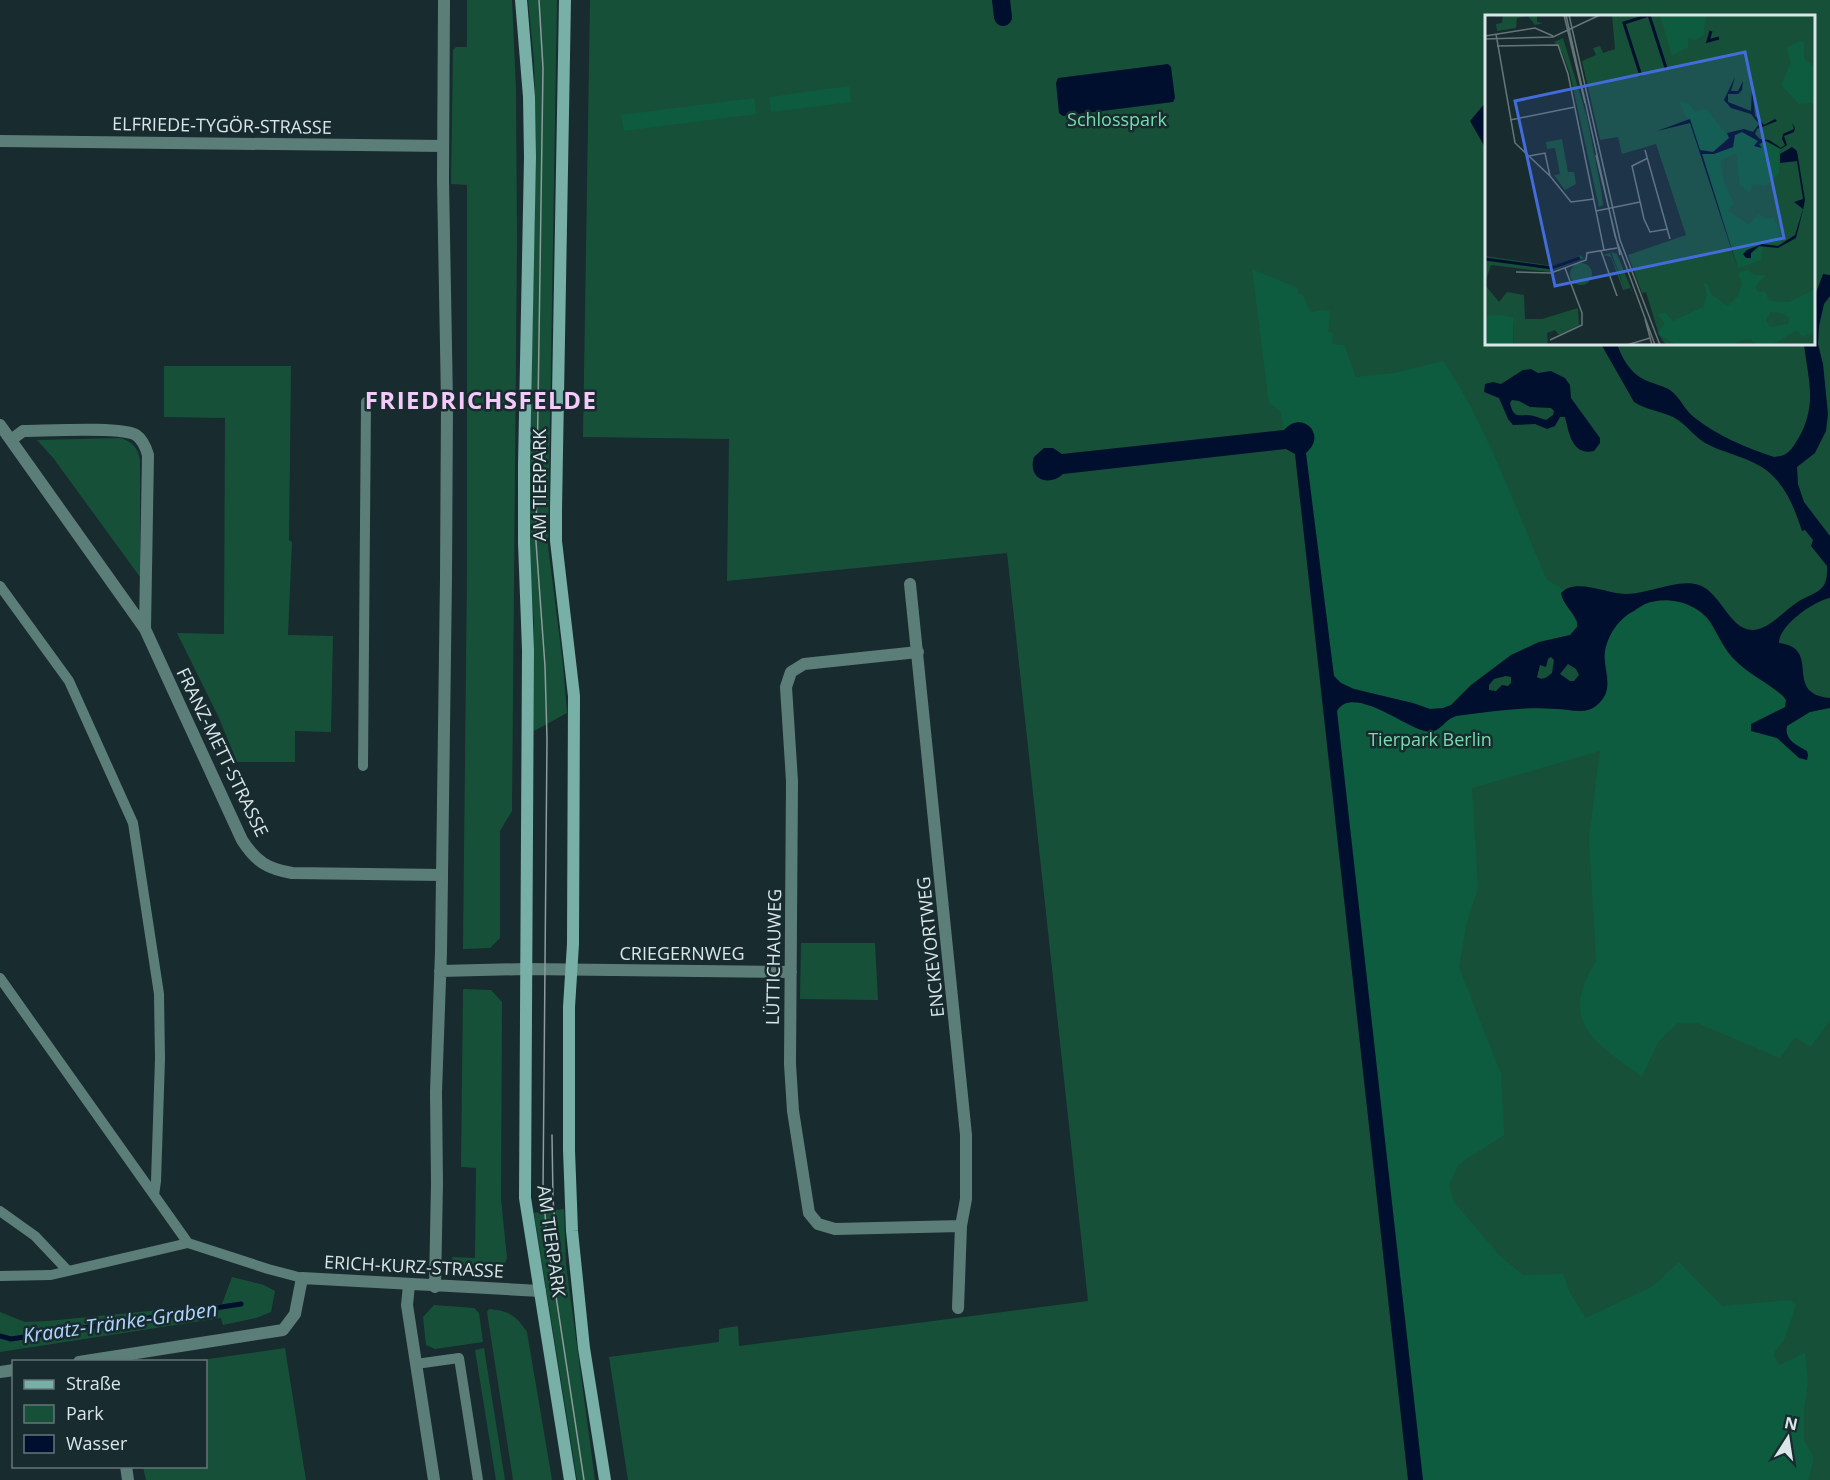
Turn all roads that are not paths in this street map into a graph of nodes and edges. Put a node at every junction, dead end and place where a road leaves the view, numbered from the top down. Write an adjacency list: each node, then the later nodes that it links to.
1 (444, 0): 5 (street)
2 (521, 0): 15 (main road, AM TIERPARK)
3 (565, 0): 16 (main road, AM TIERPARK)
4 (0, 141): 5 (street, ELFRIEDE-TYGÖR-STRASSE)
5 (443, 146): 14 (street)
6 (366, 402): 13 (lane)
7 (0, 424): 8 (street, FRANZ-METT-STRASSE)
8 (11, 440): 11 (street, FRANZ-METT-STRASSE); 11 (street, FRANZ-METT-STRASSE)
9 (910, 584): 12 (street, ENCKEVORTWEG)
10 (0, 586): 20 (lane)
11 (145, 629): 14 (street, FRANZ-METT-STRASSE)
12 (918, 652): 18 (street, LÜTTICHAUWEG); 22 (street, ENCKEVORTWEG)
13 (363, 766)
14 (442, 875): 17 (street)
15 (526, 969): 16 (street); 17 (street); 29 (main road, AM TIERPARK)
16 (572, 970): 18 (street, CRIEGERNWEG); 36 (main road, AM TIERPARK)
17 (440, 971): 28 (street)
18 (791, 972): 22 (street, LÜTTICHAUWEG)
19 (0, 978): 20 (lane)
20 (154, 1195): 23 (lane)
21 (0, 1211): 24 (lane)
22 (961, 1226): 30 (street, ENCKEVORTWEG)
23 (188, 1243): 24 (lane); 26 (lane)
24 (68, 1271): 25 (lane)
25 (0, 1276)
26 (302, 1278): 27 (street, ERICH-KURZ-STRASSE); 31 (street, ERICH-KURZ-STRASSE)
27 (409, 1285): 28 (street, ERICH-KURZ-STRASSE); 32 (street)
28 (435, 1287): 29 (street, ERICH-KURZ-STRASSE)
29 (540, 1291): 35 (main road, AM TIERPARK)
30 (958, 1308)
31 (109, 1360)
32 (416, 1364): 33 (street); 34 (lane)
33 (434, 1480)
34 (478, 1480)
35 (570, 1480)
36 (605, 1480)

